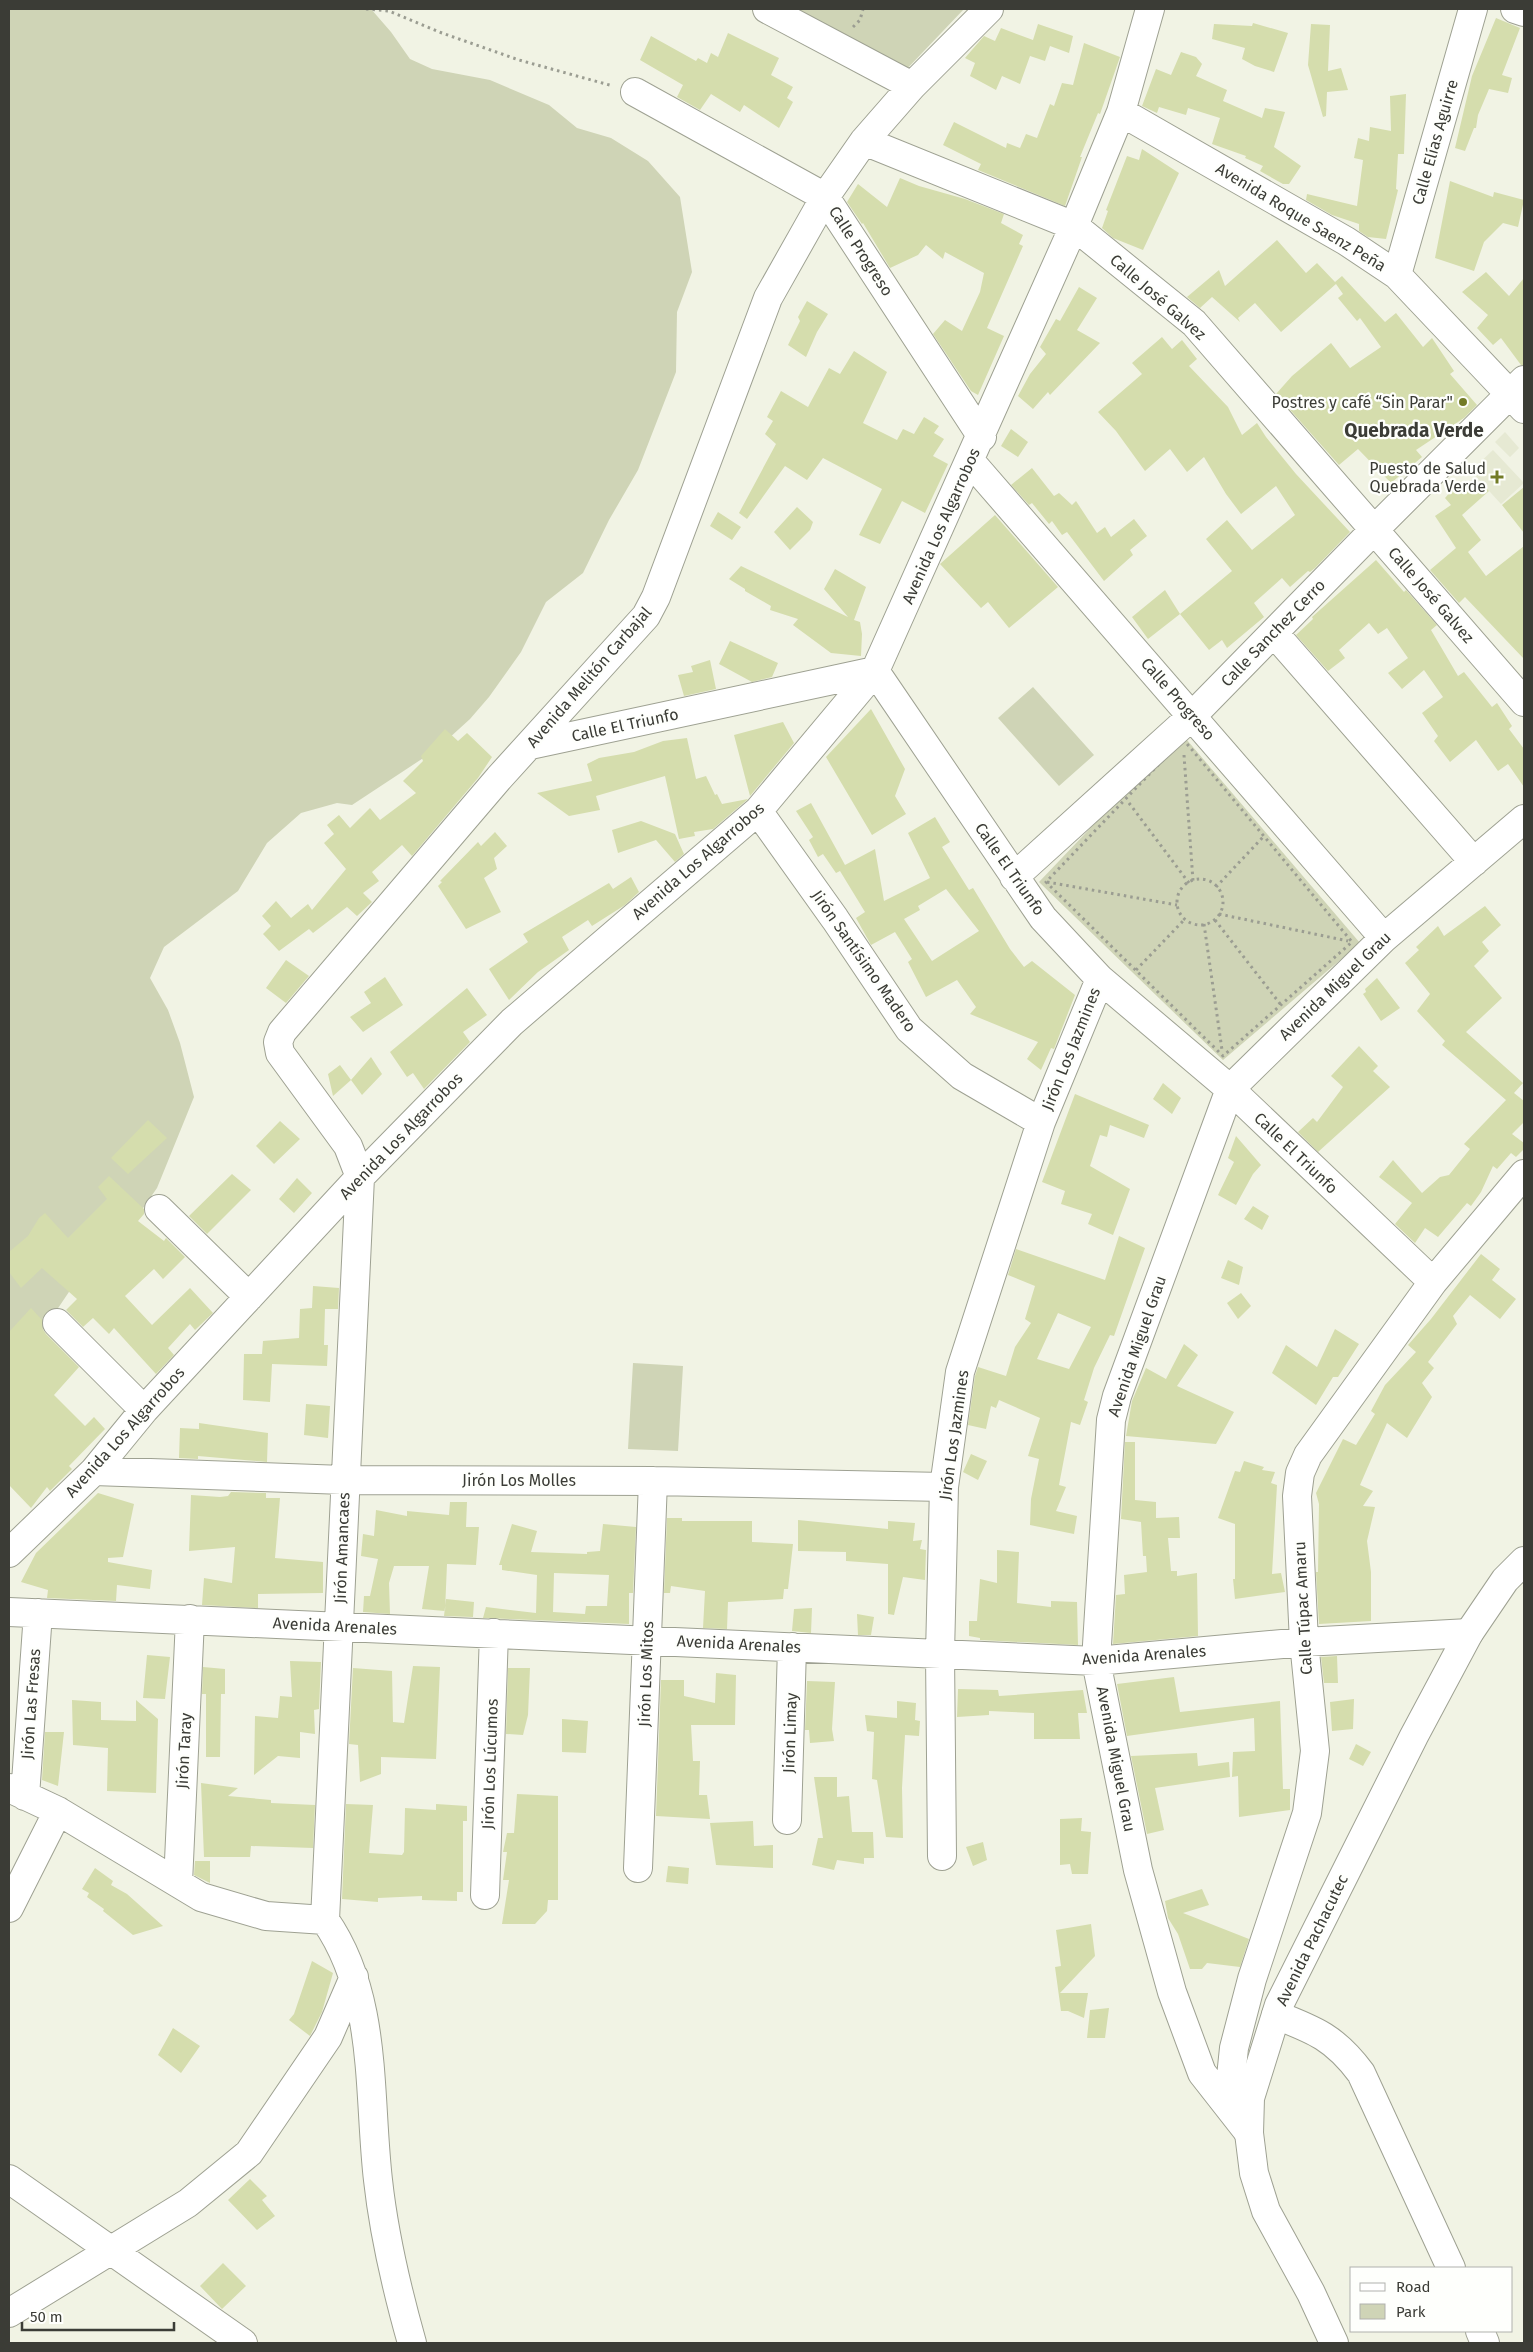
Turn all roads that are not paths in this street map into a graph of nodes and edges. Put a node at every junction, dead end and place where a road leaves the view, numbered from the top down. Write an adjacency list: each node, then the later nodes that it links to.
1 (767, 9): 7 (street)
2 (989, 9): 7 (street, Avenida Melitón Carbajal)
3 (1150, 9): 9 (street, Avenida Los Algarrobos)
4 (1473, 9): 13 (street, Calle Elías Aguirre)
5 (1515, 9): 6 (street)
6 (1524, 12)
7 (912, 86): 10 (street, Avenida Melitón Carbajal)
8 (635, 92): 11 (street, Calle Progreso)
9 (1121, 112): 12 (street, Avenida Los Algarrobos); 13 (street, Avenida Roque Saenz Peña)
10 (864, 141): 11 (street, Avenida Melitón Carbajal); 12 (street, Calle José Galvez)
11 (825, 197): 15 (street, Calle Progreso); 22 (street, Avenida Melitón Carbajal)
12 (1074, 226): 15 (street, Avenida Los Algarrobos); 17 (street, Calle José Galvez)
13 (1396, 274): 14 (street, Avenida Roque Saenz Peña)
14 (1520, 394): 17 (street, Calle Sanchez Cerro)
15 (982, 437): 16 (street, Avenida Los Algarrobos)
16 (971, 462): 19 (street, Avenida Los Algarrobos); 21 (street, Calle Progreso)
17 (1374, 530): 18 (street, Calle Sanchez Cerro); 20 (street, Calle José Galvez)
18 (1274, 633): 21 (street, Calle Sanchez Cerro); 25 (street)
19 (875, 671): 22 (street, Calle El Triunfo); 23 (street, Avenida Los Algarrobos); 26 (street, Calle El Triunfo)
20 (1524, 702)
21 (1187, 727): 26 (street, Calle Sanchez Cerro); 27 (street, Calle Progreso)
22 (530, 745): 32 (street, Avenida Melitón Carbajal)
23 (758, 812): 30 (street, Jirón Santísimo Madero); 32 (street, Avenida Los Algarrobos)
24 (1524, 819): 25 (street, Avenida Miguel Grau)
25 (1474, 862): 27 (street, Avenida Miguel Grau)
26 (1014, 877): 28 (street, Calle El Triunfo)
27 (1384, 938): 29 (street, Avenida Miguel Grau)
28 (1100, 979): 29 (street, Calle El Triunfo); 30 (street, Jirón Los Jazmines)
29 (1230, 1089): 34 (street, Calle El Triunfo); 54 (street, Avenida Miguel Grau)
30 (1041, 1122): 41 (street, Jirón Los Jazmines)
31 (1524, 1174): 34 (street, Calle Túpac Amaru)
32 (360, 1177): 35 (street, Avenida Los Algarrobos); 39 (street, Jirón Amancaes)
33 (159, 1208): 35 (street)
34 (1434, 1282): 51 (street, Calle Túpac Amaru)
35 (249, 1297): 37 (street, Avenida Los Algarrobos)
36 (57, 1323): 37 (street)
37 (144, 1410): 38 (street, Avenida Los Algarrobos)
38 (94, 1471): 39 (street, Jirón Los Molles); 42 (street, Avenida Los Algarrobos)
39 (344, 1480): 40 (street, Jirón Los Molles); 47 (street, Jirón Amancaes)
40 (653, 1481): 41 (street, Jirón Los Molles); 50 (street, Jirón Los Mitos)
41 (944, 1487): 53 (street, Jirón Los Jazmines)
42 (9, 1553)
43 (1524, 1561): 49 (street, Avenida Pachacutec)
44 (9, 1612): 45 (street, Avenida Arenales)
45 (38, 1613): 46 (street, Avenida Arenales); 55 (street, Jirón Las Fresas)
46 (190, 1620): 47 (street, Avenida Arenales); 60 (street, Jirón Taray)
47 (339, 1626): 48 (street, Avenida Arenales); 63 (street, Jirón Amancaes)
48 (494, 1633): 50 (street, Avenida Arenales); 61 (street, Jirón Los Lúcumos)
49 (1469, 1633): 51 (street, Avenida Arenales); 65 (street, Avenida Pachacutec)
50 (647, 1640): 52 (street, Avenida Arenales); 59 (street, Jirón Los Mitos)
51 (1304, 1642): 54 (street, Avenida Arenales); 66 (street, Calle Túpac Amaru)
52 (792, 1647): 53 (street, Avenida Arenales); 57 (street, Jirón Limay)
53 (940, 1654): 54 (street, Avenida Arenales); 58 (street, Jirón Los Jazmines)
54 (1096, 1661): 66 (street, Avenida Miguel Grau)
55 (17, 1792): 56 (street)
56 (58, 1811): 60 (street); 62 (street)
57 (787, 1820)
58 (942, 1856)
59 (638, 1868)
60 (178, 1883): 63 (street)
61 (485, 1894)
62 (9, 1908)
63 (325, 1920): 64 (street)
64 (354, 1977): 69 (street); 73 (street)
65 (1276, 2015): 67 (street, Avenida Pachacutec); 70 (street)
66 (1228, 2106): 67 (street, Avenida Miguel Grau)
67 (1248, 2133): 74 (street, Avenida Pachacutec)
68 (9, 2179): 69 (street)
69 (114, 2251): 71 (street); 72 (street)
70 (1451, 2267)
71 (9, 2313)
72 (243, 2343)
73 (412, 2343)
74 (1334, 2343)

